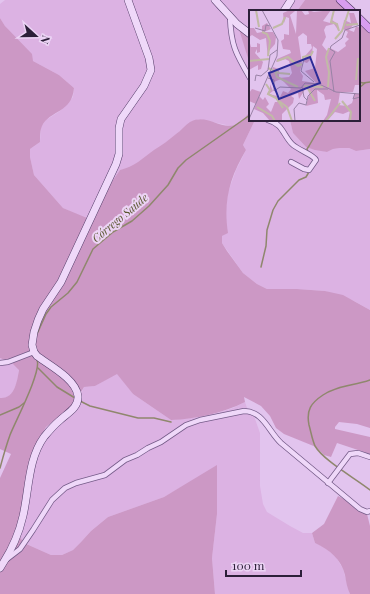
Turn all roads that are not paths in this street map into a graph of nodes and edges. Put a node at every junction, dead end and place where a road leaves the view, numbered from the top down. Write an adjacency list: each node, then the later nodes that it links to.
1 (128, 0): 14 (street)
2 (215, 0): 7 (street)
3 (291, 0): 5 (street)
4 (340, 0): 6 (main road)
5 (285, 10)
6 (351, 10)
7 (230, 17): 10 (street); 11 (street)
8 (360, 19): 9 (main road)
9 (370, 29)
10 (249, 33)
11 (249, 76)
12 (272, 121): 13 (street)
13 (291, 162)
14 (34, 352): 15 (street); 19 (street)
15 (0, 363)
16 (370, 457): 17 (street)
17 (328, 483): 18 (street); 19 (street)
18 (370, 511)
19 (4, 562): 20 (street)
20 (0, 568)

